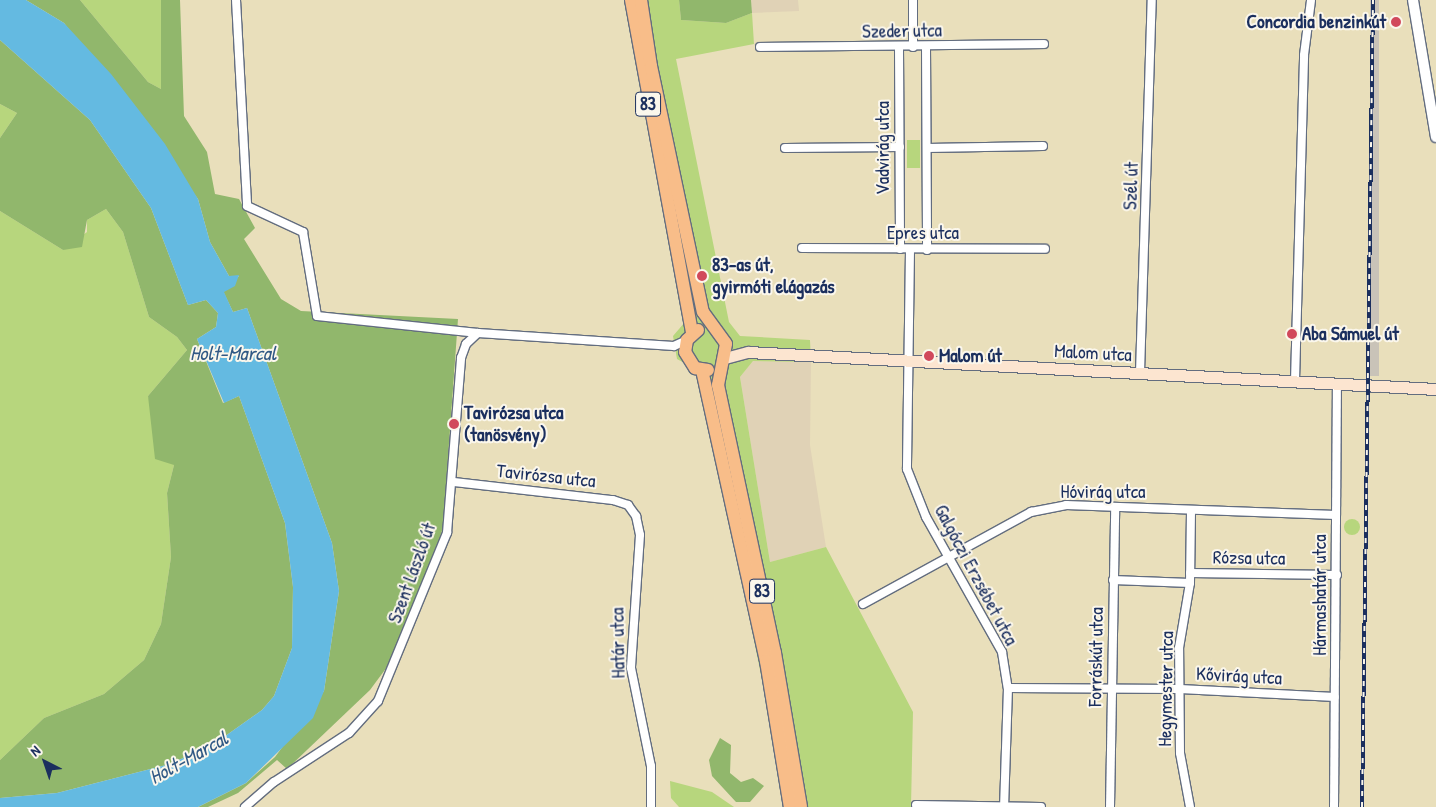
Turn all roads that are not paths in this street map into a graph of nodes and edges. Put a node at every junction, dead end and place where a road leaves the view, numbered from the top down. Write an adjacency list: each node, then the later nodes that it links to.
1 (236, 0): 23 (street)
2 (631, 0): 25 (main road, 83)
3 (642, 0): 24 (main road, 83)
4 (913, 0): 10 (street)
5 (1152, 0): 33 (street, Szél út)
6 (1311, 0): 34 (street)
7 (1413, 0): 13 (street)
8 (1044, 44): 11 (street, Szeder utca)
9 (760, 47): 12 (street, Szeder utca)
10 (913, 47): 11 (street, Szeder utca); 12 (street, Szeder utca)
11 (926, 47): 17 (street)
12 (899, 48): 15 (street, Vadvirág utca)
13 (1436, 137)
14 (1043, 146): 17 (street)
15 (900, 147): 16 (street); 19 (street, Vadvirág utca)
16 (785, 148)
17 (927, 148): 22 (street)
18 (802, 248): 19 (street, Epres utca)
19 (900, 249): 21 (street, Epres utca)
20 (1045, 249): 22 (street, Epres utca)
21 (910, 250): 22 (street, Epres utca); 31 (street)
22 (927, 250)
23 (478, 333): 27 (street); 37 (street, Szent László út)
24 (718, 333): 25 (main road); 26 (main road, 83)
25 (690, 337): 27 (street); 29 (main road, 83)
26 (726, 344): 28 (main road); 30 (main road, 83)
27 (674, 346): 29 (street)
28 (748, 352): 30 (main road); 31 (main road, Malom utca)
29 (686, 358): 32 (main road)
30 (723, 361): 32 (main road); 57 (main road, 83)
31 (909, 361): 33 (main road, Malom utca); 42 (street, Galgóczi Erzsébet utca)
32 (702, 370): 56 (main road, 83)
33 (1140, 373): 34 (main road, Malom utca)
34 (1295, 381): 35 (main road, Malom utca)
35 (1337, 383): 36 (main road, Malom utca); 41 (street, Hármashatár utca)
36 (1436, 389)
37 (454, 482): 39 (street, Tavirózsa utca); 54 (street, Szent László út)
38 (1115, 507): 40 (street, Hóvirág utca); 42 (street, Hóvirág utca); 45 (street, Forráskút utca)
39 (632, 509): 55 (street, Határ utca)
40 (1191, 511): 41 (street, Hóvirág utca); 43 (street, Hegymester utca)
41 (1336, 515): 44 (street, Hármashatár utca)
42 (950, 557): 47 (street, Hóvirág utca); 48 (street, Galgóczi Erzsébet utca)
43 (1190, 573): 44 (street, Rózsa utca); 46 (street, Hegymester utca)
44 (1337, 575): 51 (street, Hármashatár utca)
45 (1112, 580): 46 (street, Rózsa utca); 50 (street, Forráskút utca)
46 (1190, 582): 49 (street, Hegymester utca)
47 (863, 604)
48 (1008, 688): 50 (street, Kővirág utca); 53 (street, Galgóczi Erzsébet utca)
49 (1180, 689): 50 (street, Kővirág utca); 51 (street, Kővirág utca); 60 (street, Hegymester utca)
50 (1112, 690): 59 (street, Forráskút utca)
51 (1335, 697): 61 (street, Hármashatár utca)
52 (916, 805): 53 (street)
53 (1004, 806): 58 (street)
54 (245, 807)
55 (651, 807)
56 (790, 807)
57 (800, 807)
58 (1041, 807)
59 (1110, 807)
60 (1190, 807)
61 (1334, 807)

